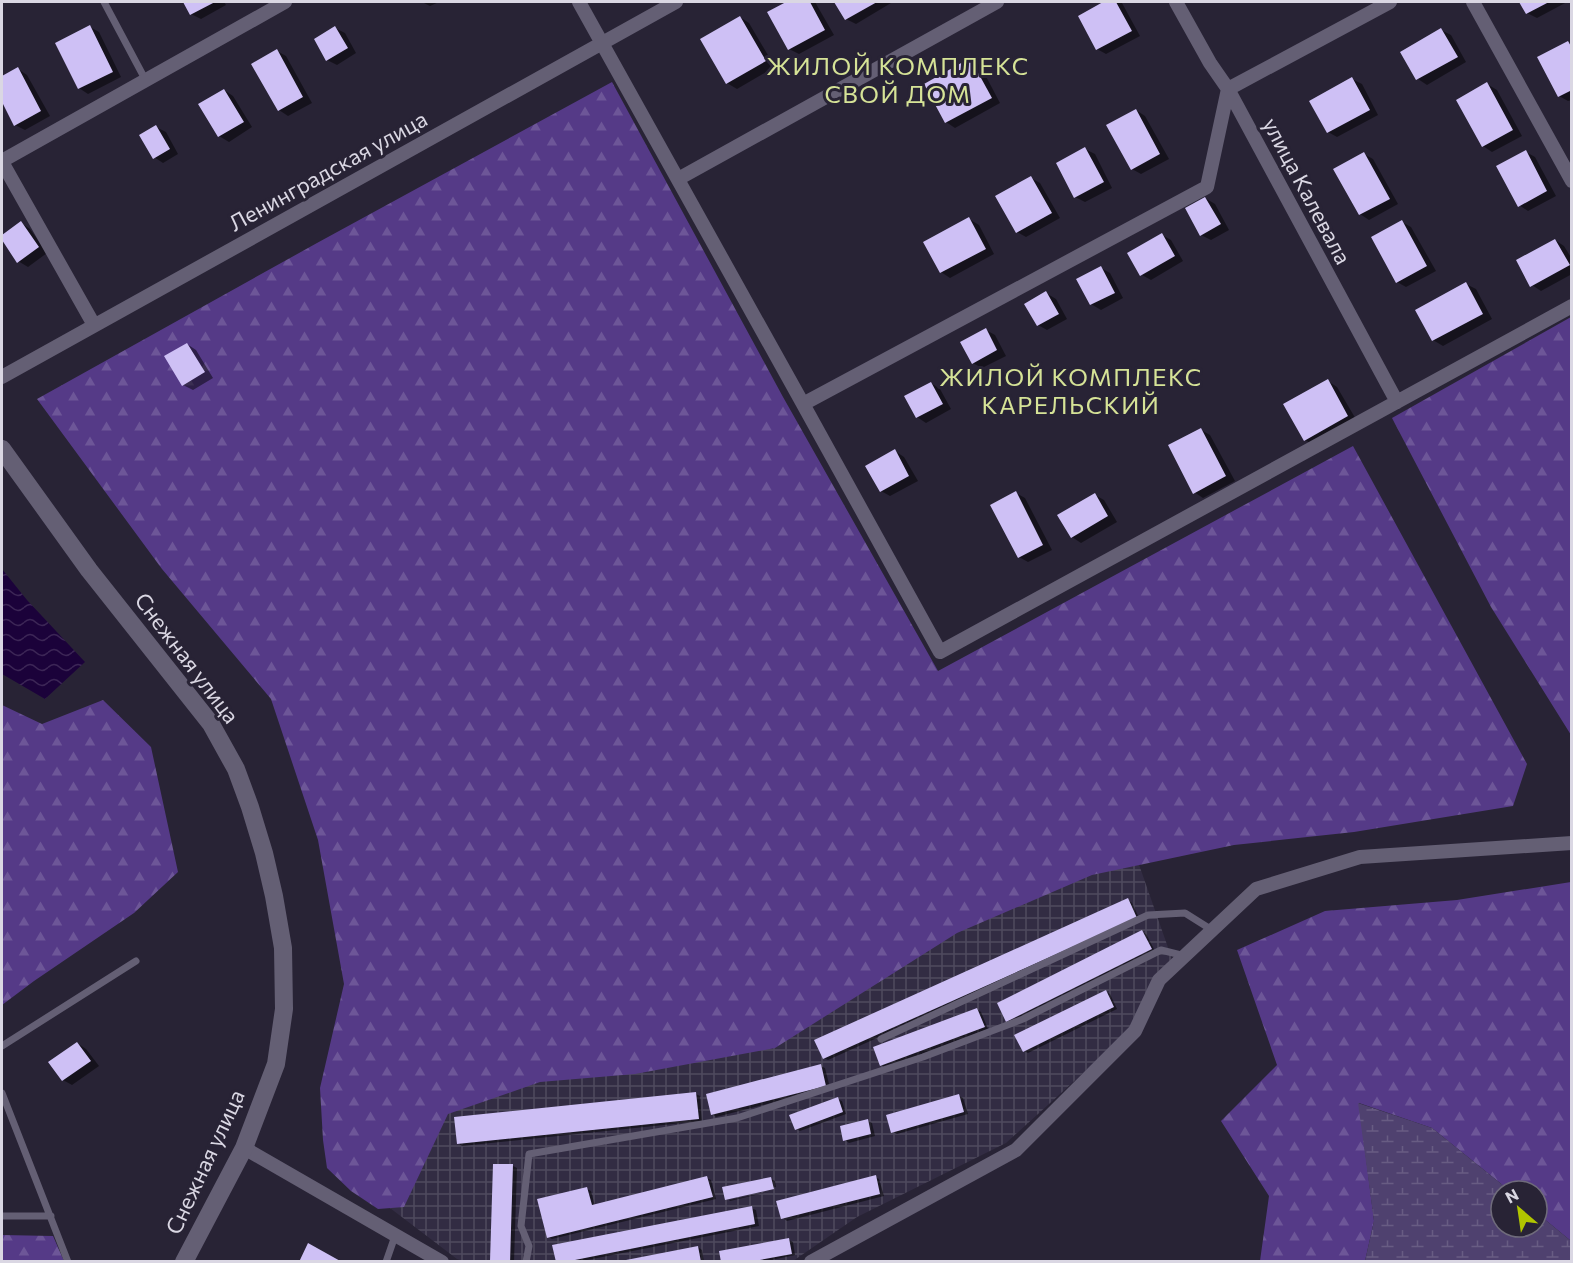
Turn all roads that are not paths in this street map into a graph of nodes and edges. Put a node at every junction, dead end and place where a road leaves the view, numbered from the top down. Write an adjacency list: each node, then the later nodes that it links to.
1 (104, 2): 10 (lane)
2 (285, 2): 10 (street)
3 (579, 2): 9 (street)
4 (676, 2): 9 (street, Ленинградская улица)
5 (997, 2): 13 (street)
6 (1176, 2): 11 (street, улица Калевала)
7 (1390, 2): 11 (street)
8 (1473, 2): 14 (street)
9 (602, 43): 13 (street); 16 (street, Ленинградская улица)
10 (145, 79): 12 (street)
11 (1228, 89): 18 (street, улица Калевала); 19 (street)
12 (2, 161): 16 (street)
13 (678, 179): 19 (street)
14 (1572, 181)
15 (1572, 306): 18 (street)
16 (94, 325): 17 (street, Ленинградская улица)
17 (2, 377)
18 (1396, 402): 19 (street)
19 (803, 405)
20 (2, 449): 28 (street, Снежная улица)
21 (1572, 843): 22 (street)
22 (1212, 930): 23 (street); 25 (lane)
23 (1185, 956): 36 (lane); 37 (street)
24 (136, 961): 26 (lane)
25 (881, 1039)
26 (2, 1046)
27 (2, 1093): 30 (lane)
28 (244, 1148): 31 (street); 33 (street, Снежная улица)
29 (2, 1216): 30 (lane)
30 (51, 1216): 32 (lane)
31 (395, 1236): 34 (lane); 35 (street)
32 (68, 1262)
33 (184, 1262)
34 (386, 1262)
35 (442, 1262)
36 (526, 1262)
37 (811, 1262)

